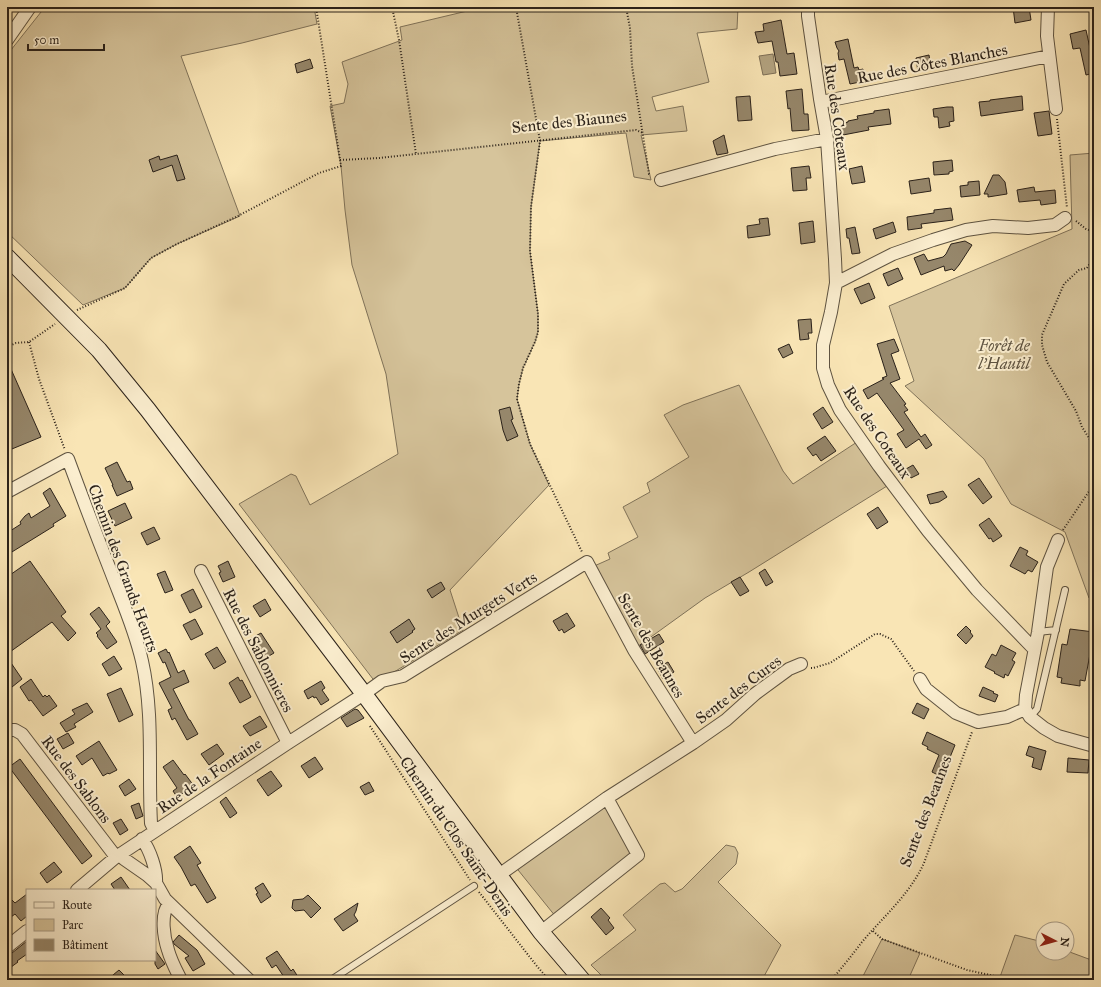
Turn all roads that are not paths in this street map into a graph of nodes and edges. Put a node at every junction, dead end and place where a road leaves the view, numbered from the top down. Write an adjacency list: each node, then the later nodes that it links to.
1 (30, 7): 4 (street)
2 (808, 7): 6 (street, Rue des Coteaux)
3 (1048, 7): 5 (street)
4 (7, 40)
5 (1049, 56): 6 (street, Rue des Côtes Blanches); 7 (street)
6 (821, 102): 8 (street, Rue des Coteaux)
7 (1056, 109)
8 (827, 139): 9 (street); 14 (street, Rue des Coteaux)
9 (661, 180)
10 (1066, 216): 14 (street)
11 (7, 257): 13 (main road)
12 (7, 260): 13 (main road)
13 (24, 274): 25 (main road)
14 (836, 283): 22 (street, Rue des Coteaux)
15 (7, 492): 32 (street, Chemin des Grands Heurts)
16 (1058, 540): 21 (street)
17 (587, 562): 25 (street, Sente des Murgets Verts); 29 (street, Sente des Beaunes)
18 (201, 571): 28 (street, Rue des Sablonnieres)
19 (1065, 590): 20 (lane)
20 (1056, 630): 21 (lane); 26 (lane)
21 (1038, 632): 22 (street)
22 (1034, 649): 26 (street)
23 (801, 664): 29 (street, Sente des Cures)
24 (920, 679): 26 (street)
25 (364, 694): 28 (street, Rue de la Fontaine); 35 (main road)
26 (1028, 713): 30 (street)
27 (7, 730): 34 (street, Rue des Sablons)
28 (288, 743): 32 (street, Rue de la Fontaine)
29 (693, 743): 31 (street, Sente des Cures)
30 (1094, 746)
31 (607, 798): 35 (street, Sente des Cures); 41 (street)
32 (154, 831): 33 (street, Rue de la Fontaine)
33 (142, 839): 34 (street, Rue de la Fontaine); 36 (street)
34 (118, 856): 36 (street, Rue des Sablons); 38 (street, Rue de la Fontaine)
35 (499, 875): 41 (main road)
36 (156, 883): 39 (street)
37 (474, 886): 45 (lane)
38 (78, 889)
39 (169, 904): 43 (street); 44 (street)
40 (26, 932): 42 (street)
41 (541, 932): 46 (main road)
42 (7, 947)
43 (181, 980)
44 (249, 980)
45 (331, 980)
46 (582, 980)

